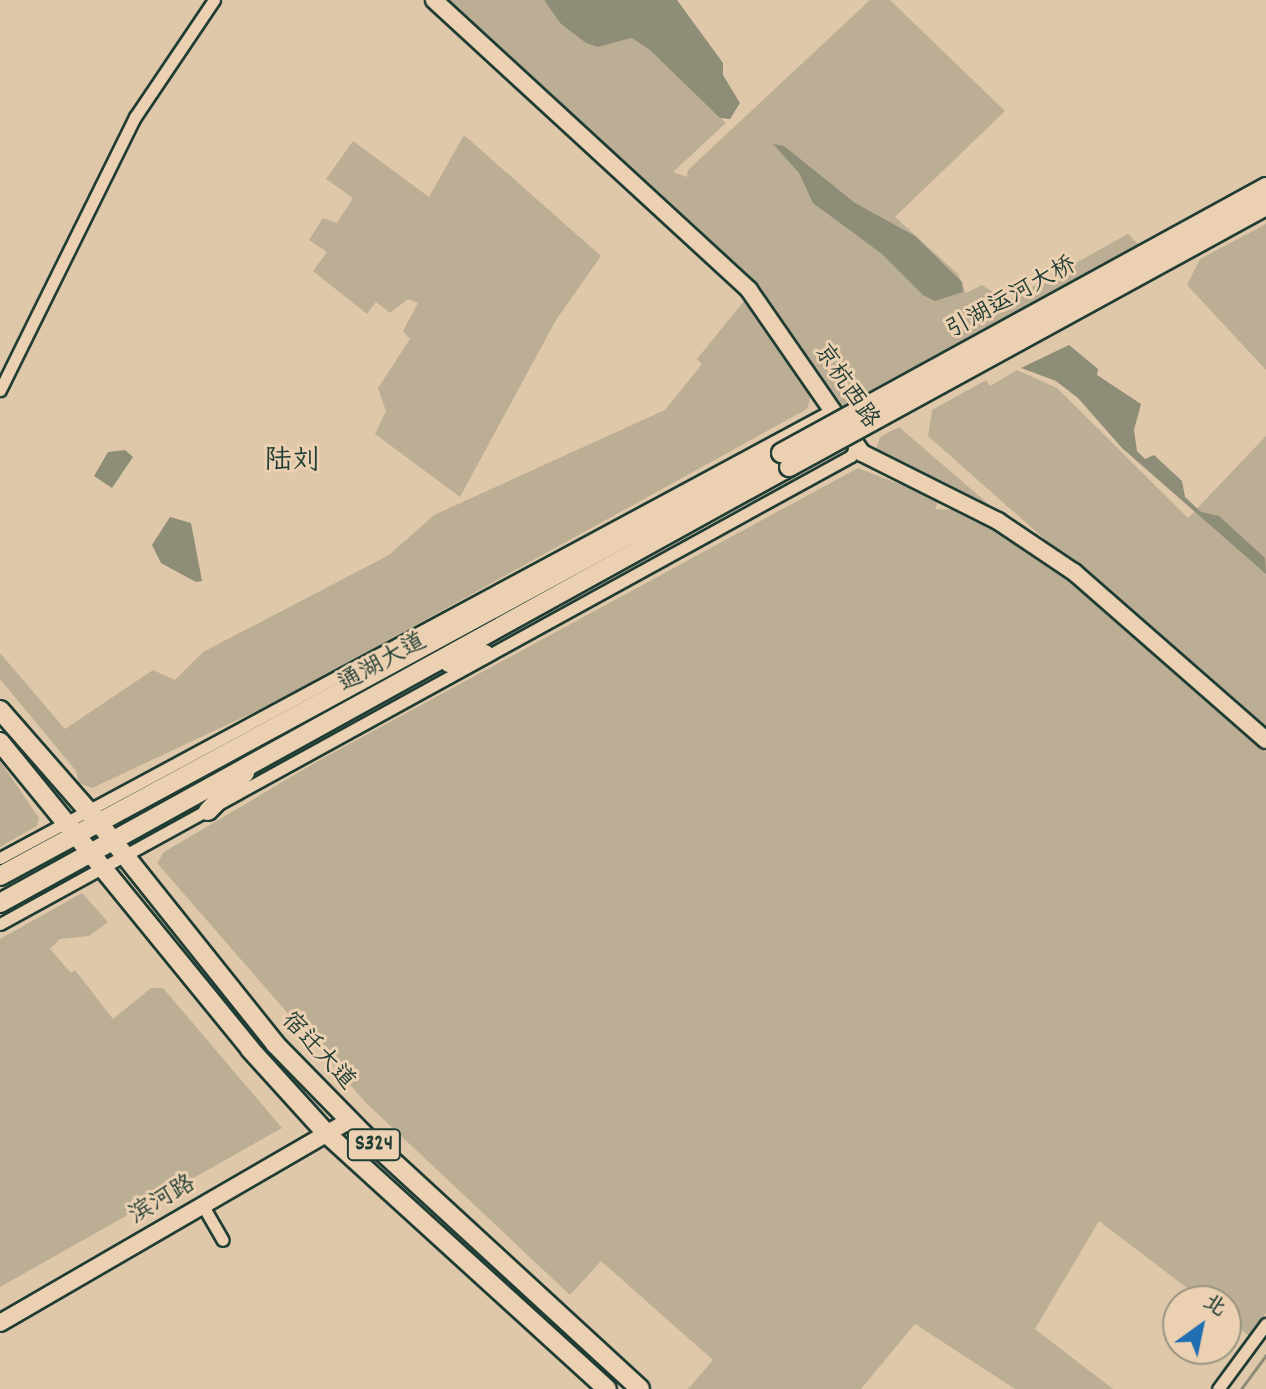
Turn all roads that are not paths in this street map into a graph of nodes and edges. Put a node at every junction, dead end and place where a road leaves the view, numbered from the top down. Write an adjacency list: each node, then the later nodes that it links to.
1 (214, 0): 5 (street)
2 (434, 0): 6 (main road, 京杭西路)
3 (1266, 187): 8 (main road, 引湖运河大桥, bridge)
4 (1266, 206): 8 (main road, 引湖运河大桥, bridge)
5 (0, 390)
6 (832, 410): 7 (main road, 京杭西路); 12 (street)
7 (856, 446): 9 (street); 14 (main road, 京杭西路)
8 (785, 460): 10 (main road, 通湖大道); 11 (main road, 通湖大道)
9 (485, 654): 10 (main road); 19 (street)
10 (423, 670): 16 (main road, 通湖大道)
11 (354, 684): 12 (main road); 17 (main road, 通湖大道)
12 (295, 701): 20 (street)
13 (0, 710): 20 (main road, 宿迁大道 / S324)
14 (1266, 740)
15 (0, 742): 21 (main road, 宿迁大道 / S324)
16 (253, 764): 18 (main road, 通湖大道); 19 (main road)
17 (170, 784): 18 (main road); 20 (main road, 通湖大道)
18 (181, 803): 22 (main road, 通湖大道)
19 (208, 811): 22 (street)
20 (93, 816): 21 (main road, 通湖大道); 22 (main road, 宿迁大道 / S324)
21 (71, 828): 23 (main road, 宿迁大道 / S324); 24 (main road, 通湖大道)
22 (120, 849): 23 (main road, 通湖大道); 27 (main road, 宿迁大道 / S324)
23 (98, 861): 25 (main road, 通湖大道); 26 (street); 28 (main road, 宿迁大道 / S324)
24 (2, 869): 25 (main road)
25 (7, 899)
26 (0, 924)
27 (349, 1121): 28 (main road, 滨河路); 34 (main road, 宿迁大道 / S324)
28 (328, 1135): 29 (main road, 滨河路); 33 (main road, 宿迁大道 / S324)
29 (203, 1206): 30 (street); 31 (main road, 滨河路)
30 (223, 1240)
31 (0, 1323)
32 (1266, 1324): 35 (street)
33 (607, 1389)
34 (640, 1389)
35 (1218, 1389)

